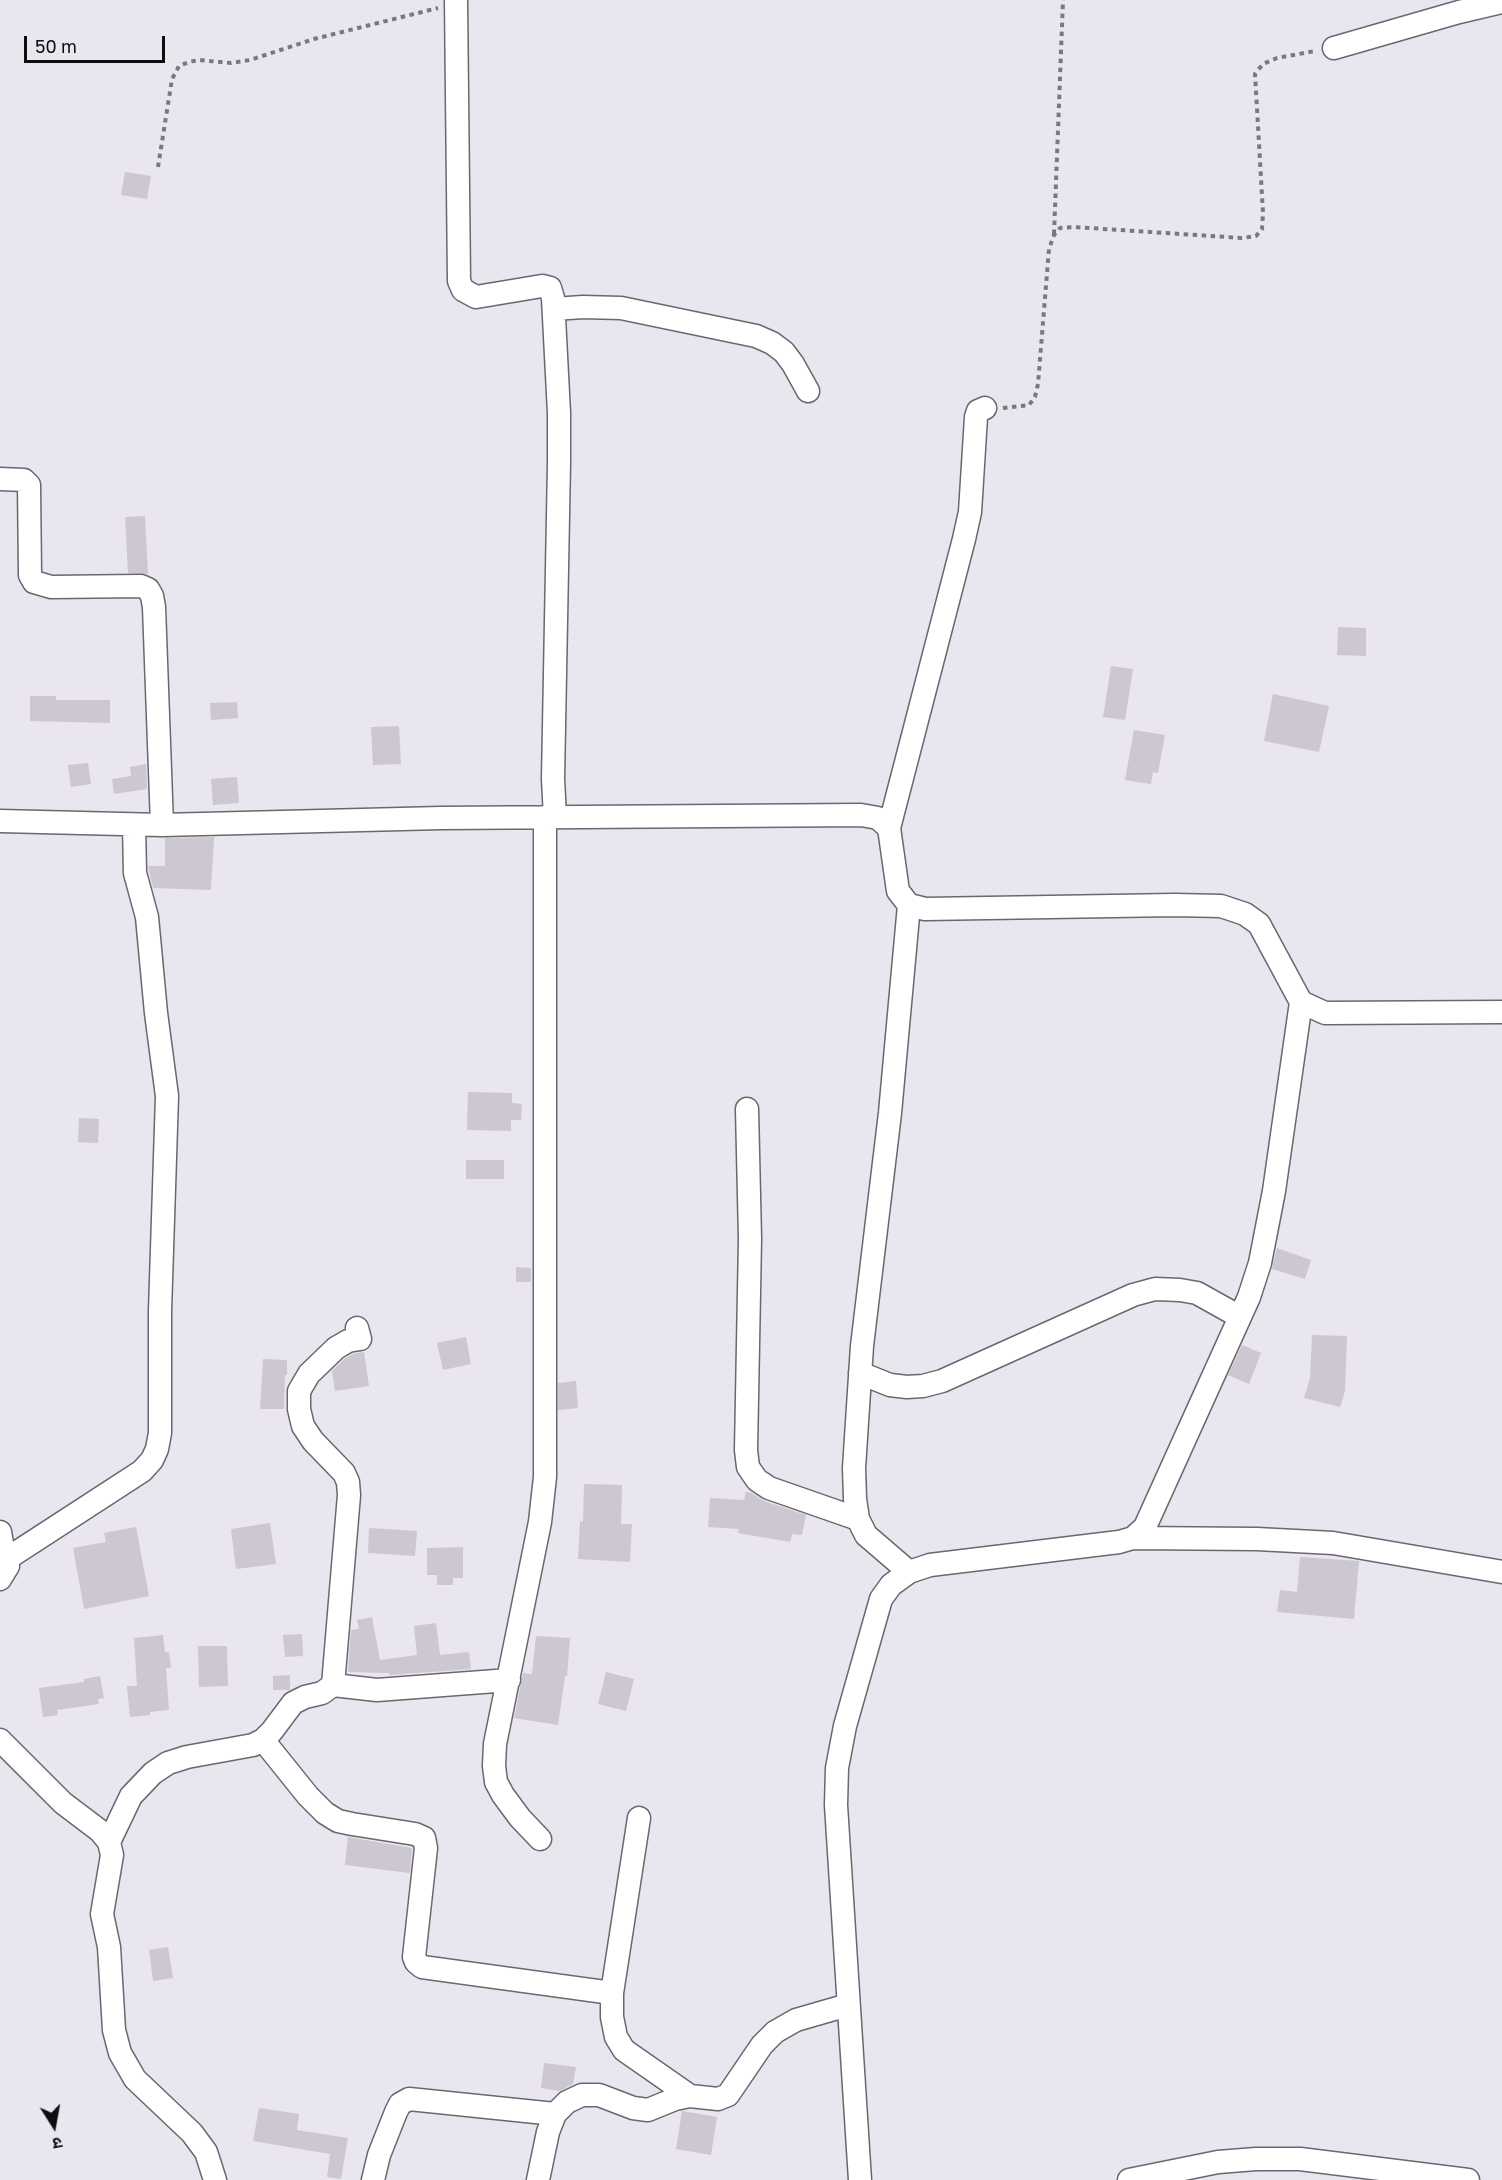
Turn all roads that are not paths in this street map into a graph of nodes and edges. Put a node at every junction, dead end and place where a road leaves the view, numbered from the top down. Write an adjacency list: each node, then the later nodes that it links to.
1 (456, 2): 4 (street)
2 (1502, 2): 3 (street)
3 (1334, 48)
4 (554, 309): 5 (street); 8 (street)
5 (808, 391)
6 (985, 408): 12 (street)
7 (0, 479): 11 (street)
8 (550, 817): 11 (street); 12 (street); 26 (street)
9 (0, 821): 10 (street)
10 (134, 825): 11 (street); 23 (street)
11 (162, 825)
12 (888, 828): 13 (street)
13 (909, 905): 14 (street); 19 (street)
14 (1301, 1002): 15 (street); 17 (street)
15 (1502, 1012)
16 (747, 1109): 20 (street)
17 (1240, 1317): 19 (street); 22 (street)
18 (357, 1328): 27 (street)
19 (860, 1373): 20 (street)
20 (858, 1519): 24 (street)
21 (0, 1532): 23 (street)
22 (1133, 1538): 24 (street); 25 (street)
23 (3, 1570)
24 (909, 1572): 34 (street)
25 (1502, 1572)
26 (509, 1680): 27 (street); 31 (street)
27 (333, 1685): 29 (street)
28 (0, 1740): 32 (street)
29 (263, 1740): 32 (street); 33 (street)
30 (639, 1818): 33 (street)
31 (540, 1839)
32 (109, 1842): 37 (street)
33 (612, 1993): 35 (street)
34 (849, 2006): 35 (street); 40 (street)
35 (690, 2096): 36 (street)
36 (555, 2114): 38 (street); 39 (street)
37 (215, 2180)
38 (373, 2180)
39 (537, 2180)
40 (860, 2180)
41 (1129, 2180): 42 (street)
42 (1468, 2180)

